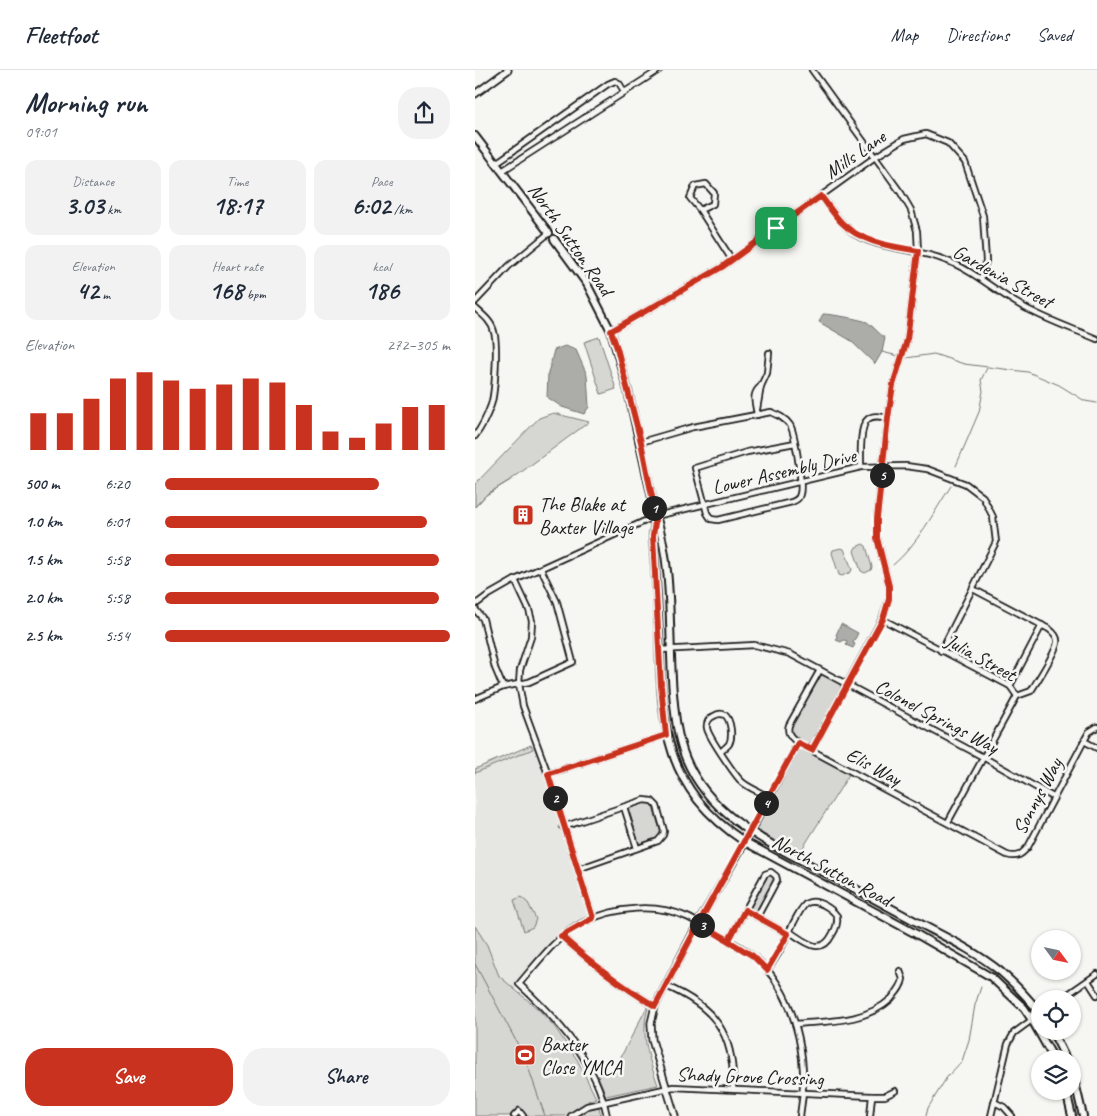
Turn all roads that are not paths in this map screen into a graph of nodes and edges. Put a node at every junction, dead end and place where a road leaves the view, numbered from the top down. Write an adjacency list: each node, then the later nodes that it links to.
1 (508, 70): 5 (street)
2 (659, 70): 4 (street)
3 (812, 70): 7 (street)
4 (624, 91): 8 (street); 9 (street)
5 (475, 94)
6 (475, 136): 8 (main road, North Sutton Road)
7 (875, 157): 10 (street, Mills Lane); 13 (street); 15 (street, Mills Lane)
8 (496, 163): 9 (main road, North Sutton Road)
9 (502, 171): 12 (main road, North Sutton Road)
10 (821, 196): 13 (street, Gardenia Street); 14 (street, Mills Lane)
11 (700, 210): 11 (street); 14 (street)
12 (552, 236): 16 (street); 18 (main road, North Sutton Road)
13 (918, 251): 15 (street, Gardenia Street); 22 (street)
14 (732, 260): 18 (street, Mills Lane)
15 (981, 279): 19 (street, Gardenia Street)
16 (475, 302)
17 (475, 308): 23 (street)
18 (611, 331): 24 (main road, North Sutton Road)
19 (1097, 339)
20 (769, 352): 21 (street)
21 (757, 412): 24 (street); 25 (street)
22 (888, 418): 26 (street); 27 (street)
23 (475, 436)
24 (641, 442): 30 (main road, North Sutton Road)
25 (795, 442): 28 (street); 29 (street)
26 (884, 465): 27 (street, Lower Assembly Drive); 33 (street, Lower Assembly Drive); 35 (street)
27 (861, 467): 28 (street, Lower Assembly Drive)
28 (800, 480): 29 (street, Lower Assembly Drive); 29 (street)
29 (705, 504): 30 (street, Lower Assembly Drive)
30 (656, 516): 31 (street, Lower Assembly Drive); 37 (main road, North Sutton Road); 38 (main road, North Sutton Road)
31 (541, 569): 32 (street, Lower Assembly Drive); 41 (street)
32 (515, 580): 34 (street, Lower Assembly Drive); 41 (street)
33 (973, 589): 36 (street, Julia Street); 39 (street, Lower Assembly Drive)
34 (475, 607): 44 (street)
35 (883, 619): 39 (street, Julia Street); 42 (street)
36 (1042, 625): 43 (street); 45 (street, Julia Street)
37 (659, 650): 38 (street, Colonel Springs Way); 48 (main road, North Sutton Road)
38 (671, 650): 40 (street, Colonel Springs Way); 61 (main road, North Sutton Road)
39 (941, 651): 43 (street, Julia Street)
40 (820, 670): 42 (street, Colonel Springs Way); 50 (street)
41 (519, 684): 44 (street); 55 (street)
42 (847, 684): 52 (street); 54 (street, Colonel Springs Way)
43 (1010, 686): 45 (street, Julia Street)
44 (503, 687): 46 (street)
45 (1017, 696): 54 (street)
46 (475, 699)
47 (1097, 727): 49 (street, Sonnys Way)
48 (666, 735): 55 (street); 62 (main road, North Sutton Road)
49 (1085, 741): 51 (street); 57 (street, Sonnys Way)
50 (798, 743): 52 (street, Elis Way); 56 (street)
51 (1097, 748)
52 (812, 750): 59 (street, Elis Way)
53 (721, 752): 53 (street); 56 (street)
54 (983, 757): 57 (street, Colonel Springs Way); 59 (street)
55 (548, 774): 60 (street)
56 (769, 797): 61 (street)
57 (1053, 797): 64 (street, Sonnys Way)
58 (624, 807): 60 (street); 63 (street); 63 (street)
59 (948, 822): 64 (street, Elis Way)
60 (563, 827): 65 (street)
61 (751, 832): 62 (street); 80 (main road, North Sutton Road)
62 (745, 842): 69 (street); 82 (main road, North Sutton Road)
63 (637, 848): 65 (street)
64 (1010, 856)
65 (577, 870): 68 (street)
66 (745, 910): 67 (street); 67 (street); 72 (street)
67 (757, 917): 70 (street)
68 (593, 918): 69 (street); 71 (street)
69 (699, 923): 72 (street); 77 (street)
70 (789, 933): 70 (street); 73 (street)
71 (561, 936): 81 (street); 92 (street)
72 (729, 940): 73 (street)
73 (767, 970): 84 (street)
74 (900, 971): 84 (street)
75 (1097, 974): 76 (street)
76 (1088, 981): 78 (street); 79 (street)
77 (666, 986): 81 (street); 86 (street)
78 (1074, 990)
79 (1097, 995)
80 (1031, 1003)
81 (655, 1006): 85 (street)
82 (1031, 1018)
83 (1031, 1021): 93 (street)
84 (795, 1024): 88 (street)
85 (666, 1088): 86 (street, Shady Grove Crossing); 92 (street, Shady Grove Crossing); 98 (street)
86 (733, 1089): 88 (street, Shady Grove Crossing)
87 (895, 1091): 89 (street, Shady Grove Crossing)
88 (803, 1092): 89 (street, Shady Grove Crossing); 99 (street)
89 (872, 1096): 100 (street)
90 (1068, 1100): 103 (main road)
91 (1079, 1100): 104 (main road)
92 (604, 1101): 96 (street, Shady Grove Crossing); 97 (street)
93 (993, 1102): 101 (street); 102 (street)
94 (514, 1116): 95 (street)
95 (523, 1116)
96 (571, 1116)
97 (607, 1116)
98 (675, 1116)
99 (800, 1116)
100 (869, 1116)
101 (991, 1116)
102 (1012, 1116)
103 (1072, 1116)
104 (1083, 1116)

